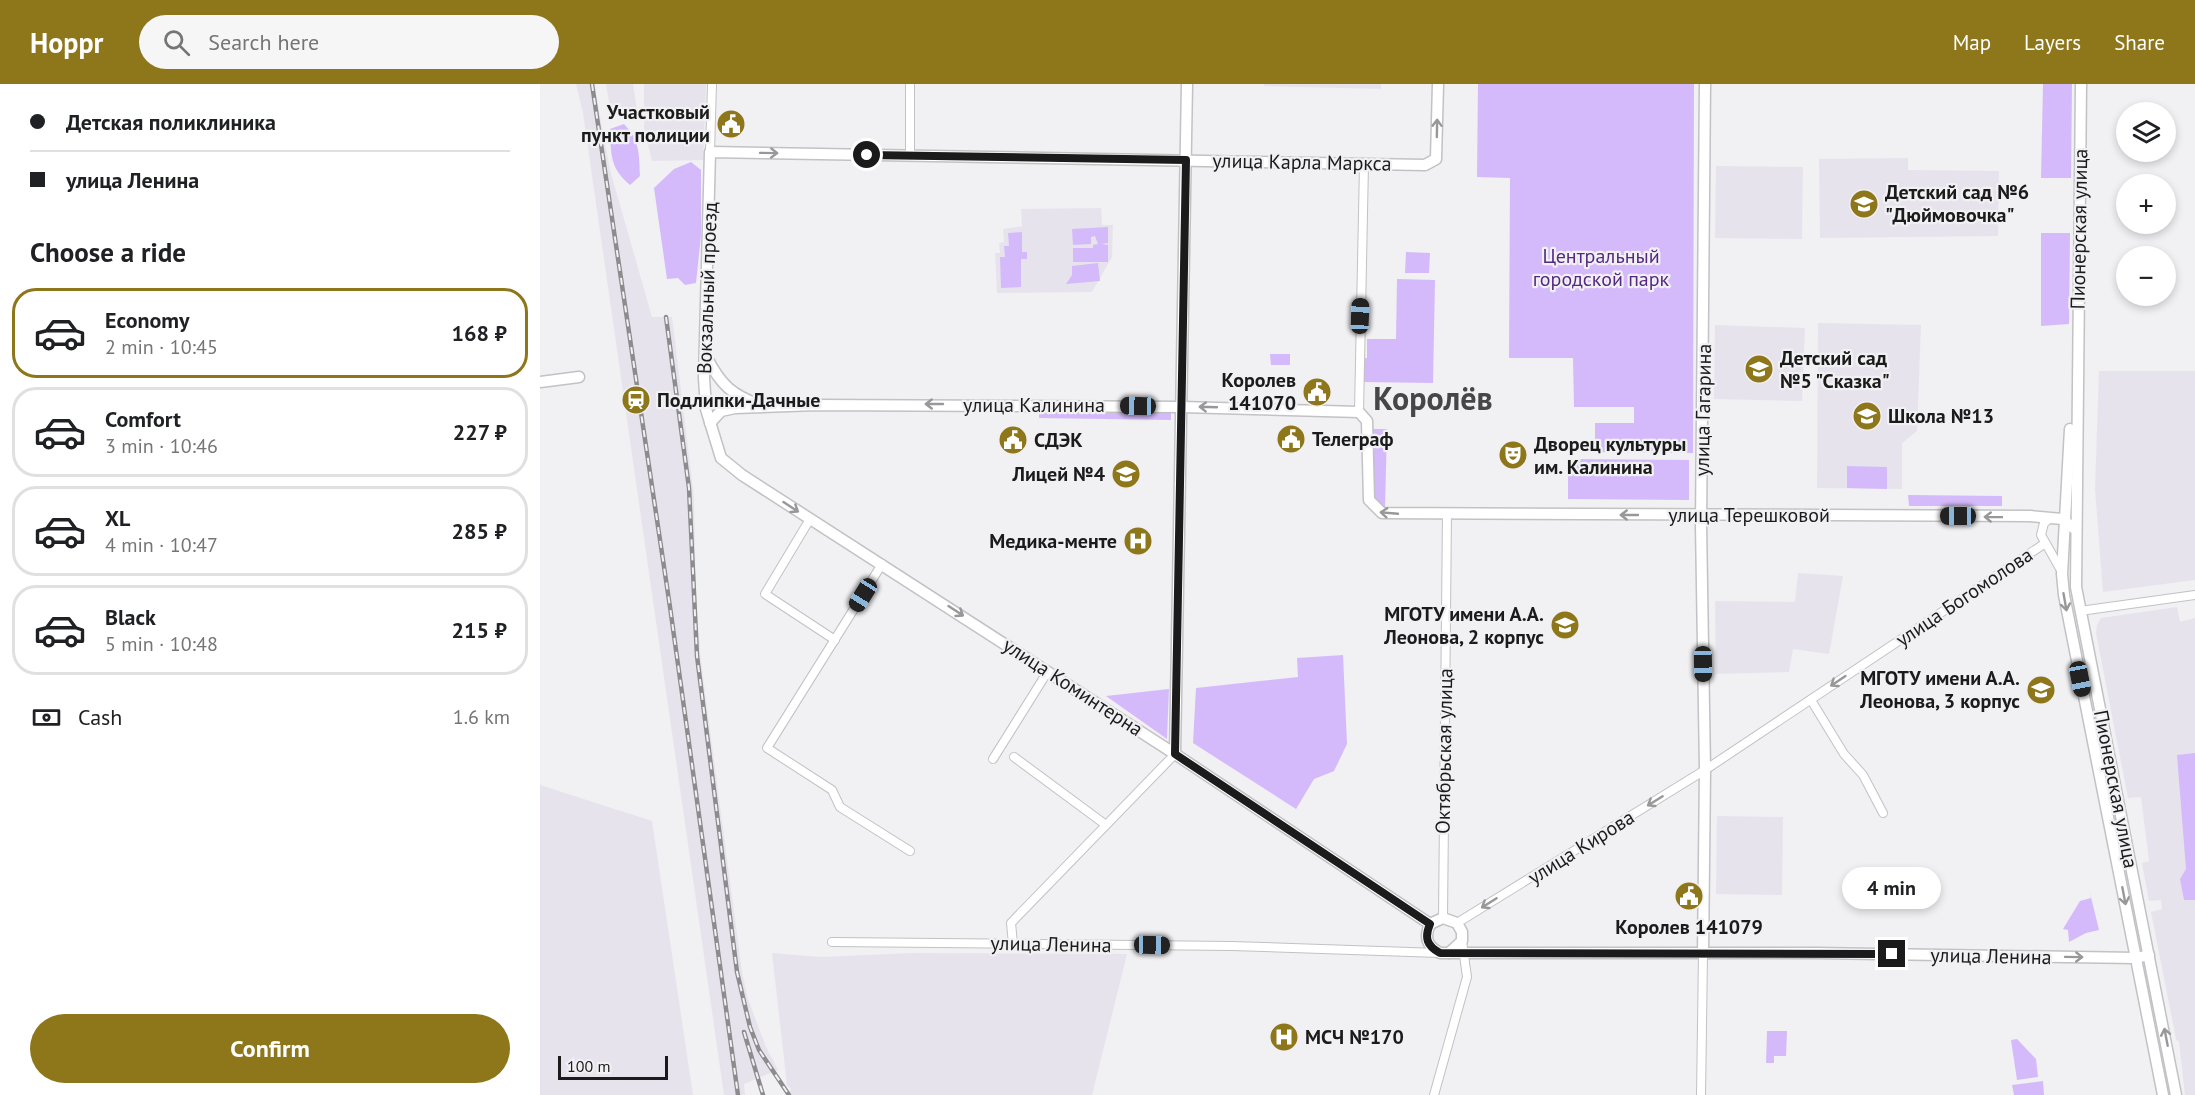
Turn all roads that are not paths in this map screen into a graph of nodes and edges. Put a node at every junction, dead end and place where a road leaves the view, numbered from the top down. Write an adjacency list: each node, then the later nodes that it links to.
1 (712, 84): 7 (street)
2 (910, 84): 8 (street)
3 (1187, 84): 9 (main road)
4 (1438, 84): 10 (main road, улица Карла Маркса, one-way to 4)
5 (1705, 84): 23 (main road, улица Гагарина)
6 (2081, 84): 12 (main road, Пионерская улица)
7 (711, 152): 8 (main road, улица Карла Маркса, one-way to 8); 11 (main road, Вокзальный проезд)
8 (910, 155): 9 (main road, улица Карла Маркса)
9 (1186, 160): 10 (main road, улица Карла Маркса); 17 (main road)
10 (1364, 164): 19 (street)
11 (706, 358): 14 (main road, Вокзальный проезд); 15 (main road)
12 (2078, 373): 25 (main road, Пионерская улица); 26 (main road, Пионерская улица)
13 (579, 377): 16 (main road)
14 (704, 378): 15 (main road); 20 (main road, Вокзальный проезд)
15 (718, 378): 18 (main road)
16 (540, 382)
17 (1181, 407): 18 (main road, улица Калинина, one-way to 18); 19 (main road, улица Калинина, one-way to 17); 35 (main road)
18 (769, 408): 20 (main road, улица Калинина)
19 (1363, 416): 22 (main road, улица Терешковой, one-way to 19)
20 (710, 423): 21 (main road, Вокзальный проезд)
21 (742, 475): 24 (main road, улица Коминтерна, one-way to 24)
22 (1447, 513): 23 (main road, улица Терешковой, one-way to 22); 42 (street, Октябрьская улица)
23 (1701, 515): 25 (main road, улица Терешковой, one-way to 23); 38 (main road, улица Гагарина)
24 (810, 519): 28 (main road, улица Коминтерна); 32 (street)
25 (2060, 520): 26 (main road); 27 (street); 29 (main road, Пионерская улица)
26 (2076, 530): 31 (main road, Пионерская улица)
27 (2044, 544): 29 (street); 34 (street, улица Богомолова, one-way to 34)
28 (882, 564): 32 (street); 33 (main road, улица Коминтерна, one-way to 33)
29 (2062, 574): 54 (main road, Пионерская улица, one-way to 54)
30 (2195, 595): 31 (street)
31 (2080, 611): 53 (main road, Пионерская улица)
32 (835, 640): 41 (street)
33 (1048, 671): 35 (main road, улица Коминтерна); 37 (street)
34 (1811, 700): 38 (street, улица Богомолова); 39 (street)
35 (1175, 754): 40 (street); 44 (main road, улица Коминтерна)
36 (1014, 757): 40 (street)
37 (993, 759)
38 (1705, 770): 43 (street, улица Кирова, one-way to 43); 52 (main road, улица Гагарина)
39 (1884, 813)
40 (1106, 825): 48 (street)
41 (910, 852)
42 (1443, 918): 43 (main road); 44 (main road)
43 (1457, 923): 45 (main road)
44 (1430, 924): 47 (main road)
45 (1462, 941): 50 (street); 51 (main road)
46 (832, 942): 48 (street, улица Ленина)
47 (1427, 942): 49 (street); 51 (main road)
48 (1013, 944): 49 (street, улица Ленина)
49 (1414, 952): 51 (street, улица Ленина)
50 (1466, 952): 51 (main road, улица Ленина); 52 (main road, улица Ленина); 55 (street)
51 (1444, 953)
52 (1703, 955): 54 (main road, улица Ленина, one-way to 54); 56 (street, улица Гагарина)
53 (2150, 956): 54 (main road, улица Ленина); 58 (main road, Пионерская улица, one-way to 53)
54 (2136, 958): 57 (main road, Пионерская улица)
55 (1434, 1095)
56 (1701, 1095)
57 (2163, 1095)
58 (2176, 1095)

